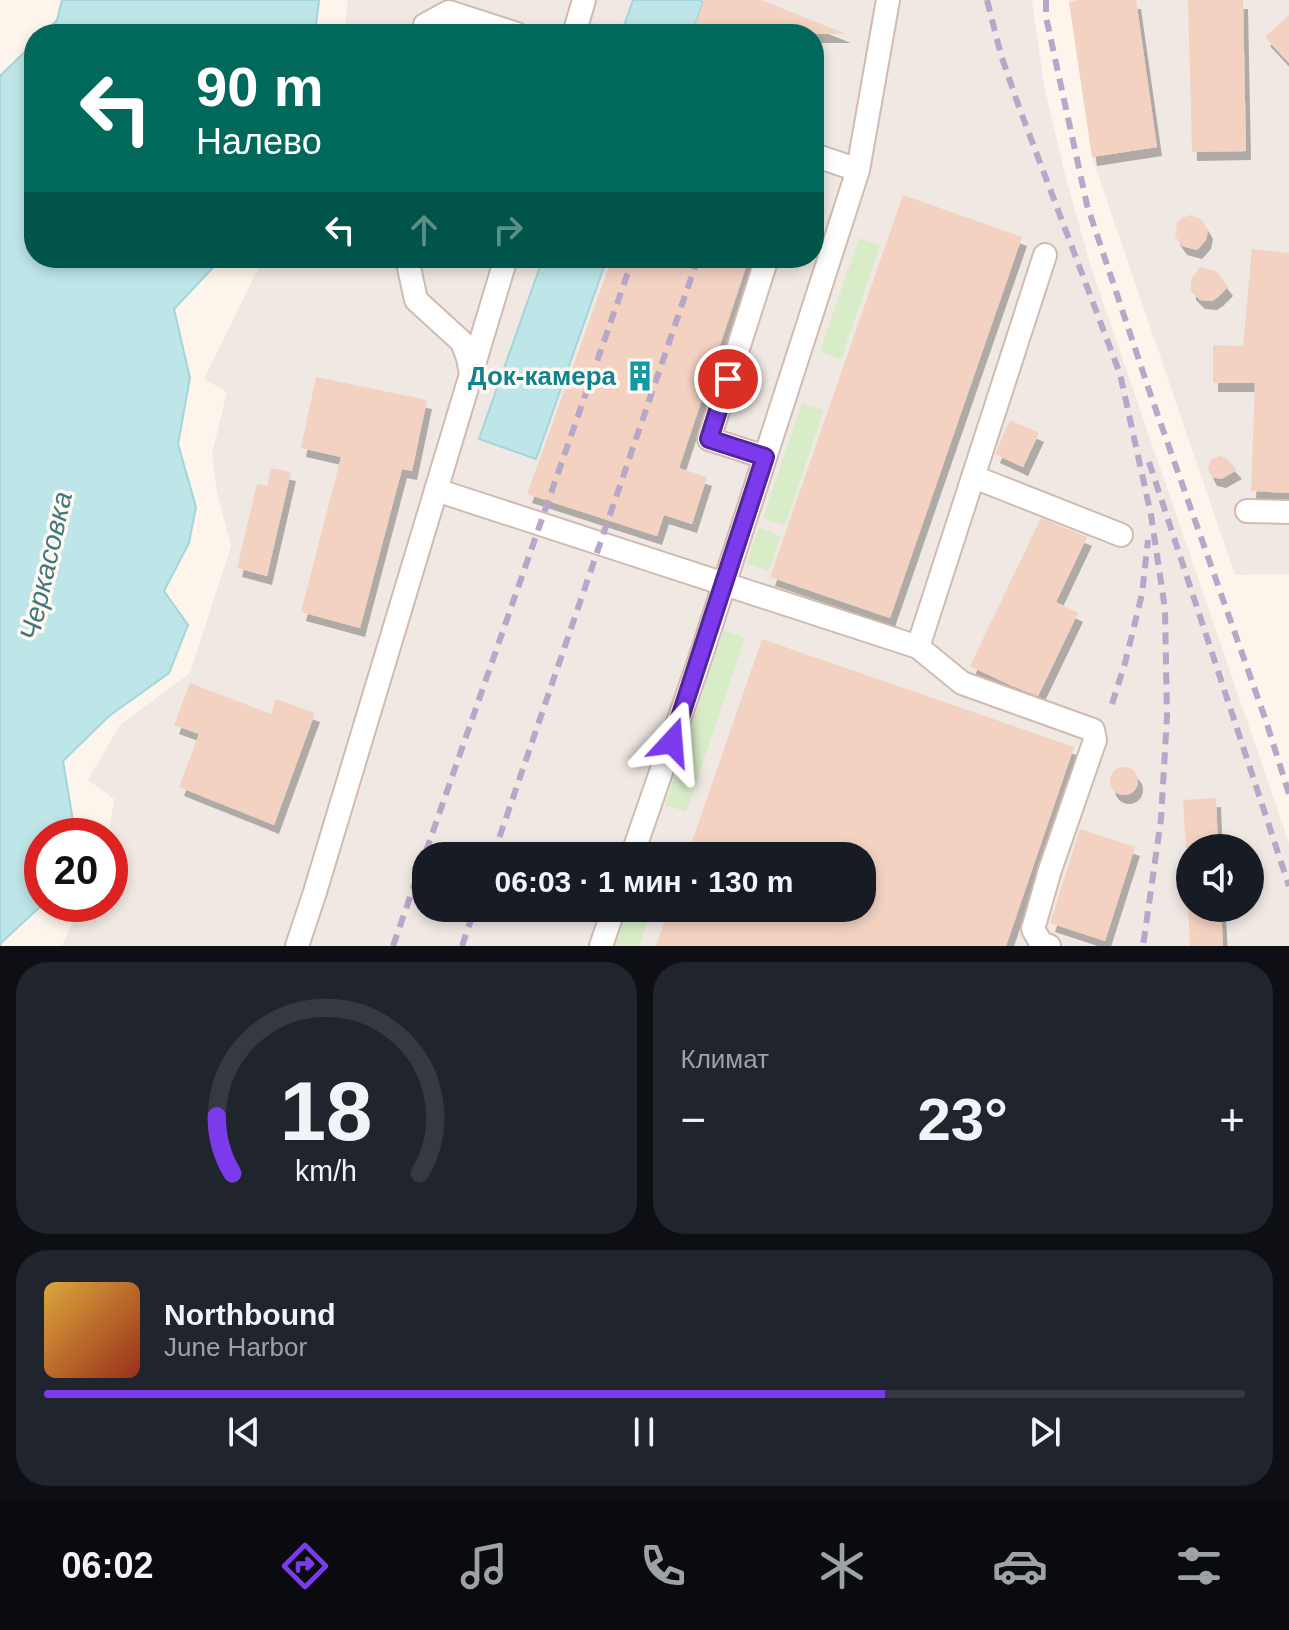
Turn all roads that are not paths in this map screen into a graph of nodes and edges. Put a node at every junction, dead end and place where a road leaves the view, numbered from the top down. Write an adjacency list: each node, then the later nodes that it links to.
1 (584, 0): 5 (lane)
2 (888, 0): 7 (lane)
3 (427, 24): 4 (lane)
4 (486, 24)
5 (577, 24)
6 (824, 158): 7 (lane)
7 (858, 170): 13 (lane)
8 (1045, 255): 14 (lane)
9 (409, 268): 12 (lane)
10 (503, 268): 12 (lane)
11 (764, 268): 13 (lane)
12 (471, 376): 15 (lane)
13 (765, 457): 19 (lane)
14 (974, 477): 18 (lane); 20 (lane)
15 (436, 490): 19 (lane); 23 (lane)
16 (1247, 511): 17 (lane)
17 (1289, 512)
18 (1121, 535)
19 (724, 584): 20 (lane); 21 (lane)
20 (918, 647): 25 (lane)
21 (637, 842)
22 (609, 922): 24 (lane)
23 (297, 946)
24 (601, 946)
25 (1049, 946)

